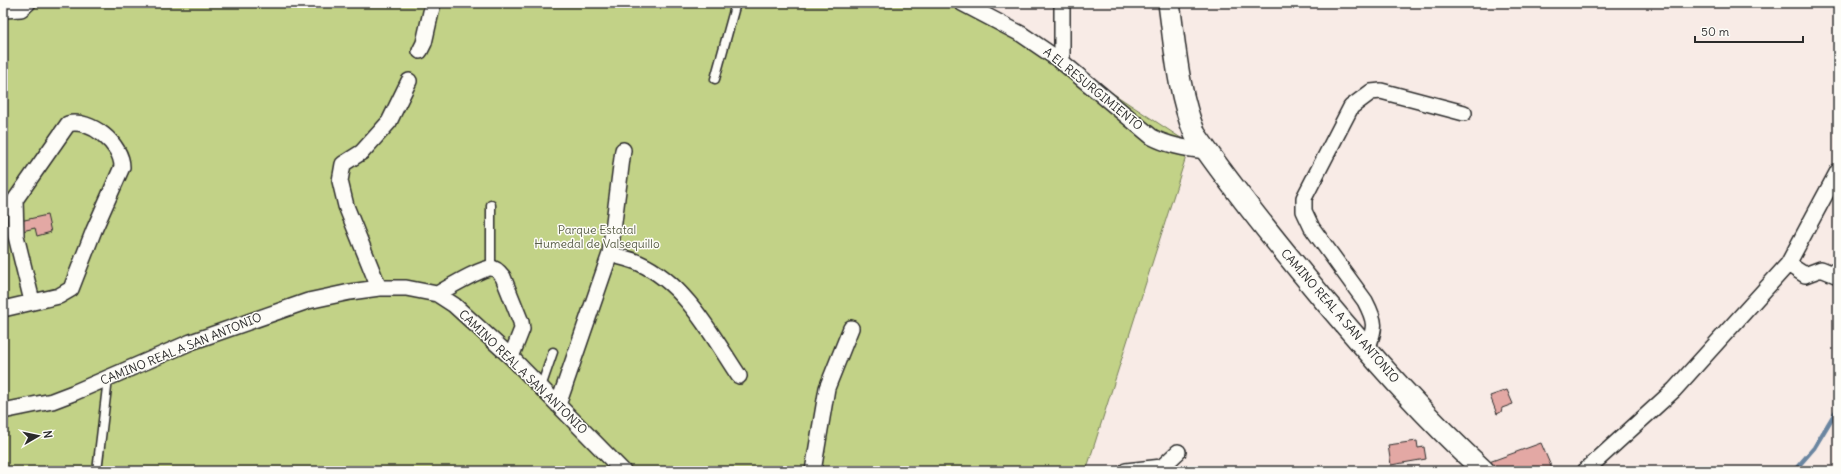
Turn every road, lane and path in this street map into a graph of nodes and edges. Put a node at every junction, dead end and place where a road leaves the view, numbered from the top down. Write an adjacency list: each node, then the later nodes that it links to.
1 (28, 3): 7 (street)
2 (433, 3): 8 (street)
3 (736, 3): 10 (lane)
4 (962, 3): 9 (street, A EL RESURGIMIENTO)
5 (1062, 3): 9 (street)
6 (1169, 3): 14 (street, CAMINO REAL A SAN ANTONIO)
7 (3, 10)
8 (420, 52)
9 (1062, 62): 14 (street, A EL RESURGIMIENTO)
10 (715, 79)
11 (409, 81): 22 (street)
12 (1464, 113): 27 (street)
13 (624, 150): 18 (street)
14 (1207, 151): 27 (street, CAMINO REAL A SAN ANTONIO)
15 (1838, 171): 19 (street)
16 (9, 199): 24 (street); 24 (street)
17 (491, 205): 20 (lane)
18 (610, 254): 30 (street); 33 (street)
19 (1788, 264): 21 (street); 41 (street)
20 (491, 268): 23 (street); 29 (street)
21 (1838, 276)
22 (379, 288): 23 (street, CAMINO REAL A SAN ANTONIO); 31 (street, CAMINO REAL A SAN ANTONIO)
23 (437, 294): 29 (street, CAMINO REAL A SAN ANTONIO)
24 (32, 301): 25 (street)
25 (3, 309)
26 (851, 328): 38 (street)
27 (1367, 350): 40 (street, CAMINO REAL A SAN ANTONIO)
28 (553, 352): 32 (lane)
29 (511, 357): 32 (street, CAMINO REAL A SAN ANTONIO)
30 (739, 376)
31 (108, 379): 34 (street, CAMINO REAL A SAN ANTONIO); 36 (lane)
32 (541, 387): 33 (street, CAMINO REAL A SAN ANTONIO)
33 (558, 405): 37 (street, CAMINO REAL A SAN ANTONIO)
34 (3, 411)
35 (1178, 452): 39 (street)
36 (97, 471)
37 (623, 471)
38 (813, 471)
39 (1126, 471)
40 (1484, 471)
41 (1585, 471)

